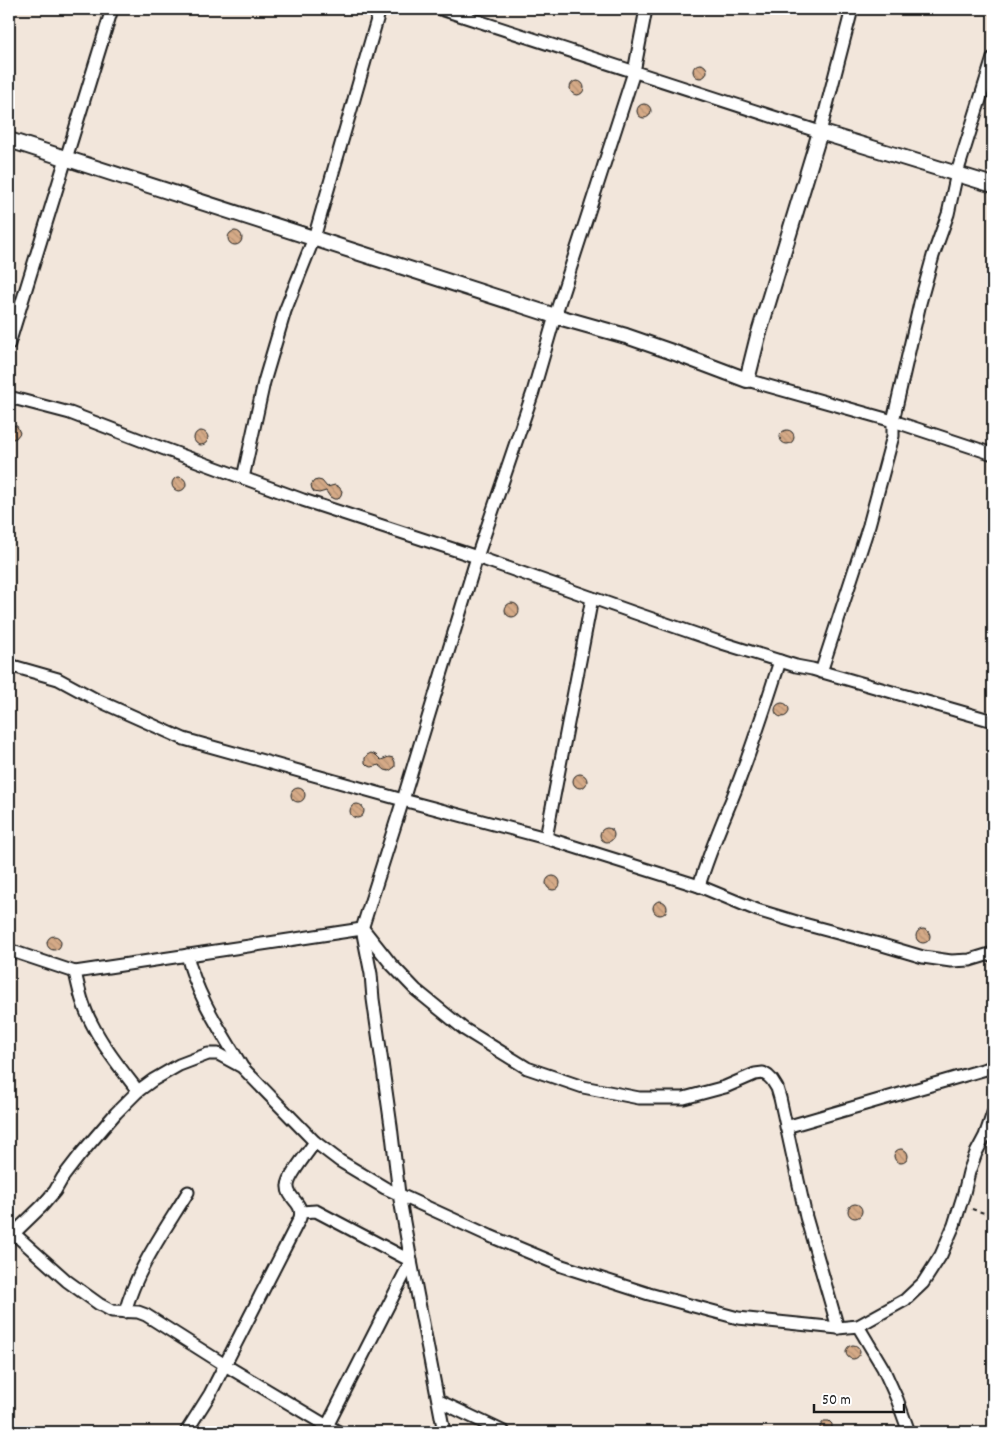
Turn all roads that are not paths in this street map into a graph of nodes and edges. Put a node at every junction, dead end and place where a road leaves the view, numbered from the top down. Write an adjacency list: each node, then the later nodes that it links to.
1 (112, 9): 10 (street)
2 (380, 9): 13 (street)
3 (441, 9): 7 (street)
4 (646, 9): 7 (street)
5 (852, 9): 8 (street)
6 (993, 58): 11 (street)
7 (634, 72): 8 (street); 14 (street)
8 (820, 132): 11 (street); 16 (street)
9 (9, 140): 10 (street)
10 (66, 158): 13 (street); 15 (street)
11 (957, 174): 12 (street); 18 (street)
12 (993, 185)
13 (314, 238): 14 (street); 20 (street)
14 (555, 316): 16 (street); 21 (street)
15 (9, 344)
16 (747, 380): 18 (street)
17 (9, 397): 20 (street)
18 (893, 421): 19 (street); 25 (street)
19 (993, 454)
20 (243, 478): 21 (street)
21 (477, 557): 22 (street); 27 (street)
22 (592, 598): 23 (street); 28 (street)
23 (780, 661): 25 (street); 29 (street)
24 (9, 664): 27 (street)
25 (820, 672): 26 (street)
26 (993, 721)
27 (403, 800): 28 (street); 30 (street)
28 (546, 838): 29 (street)
29 (699, 886): 32 (street)
30 (362, 929): 33 (street); 39 (street); 42 (street)
31 (9, 950): 34 (street)
32 (993, 953)
33 (187, 954): 34 (street); 35 (street)
34 (75, 972): 37 (street)
35 (242, 1067): 37 (street); 40 (street)
36 (993, 1067): 39 (street)
37 (138, 1091): 44 (street)
38 (993, 1113): 47 (street)
39 (786, 1128): 48 (street)
40 (315, 1142): 42 (street); 43 (street)
41 (188, 1192): 46 (street)
42 (399, 1194): 45 (street); 48 (street)
43 (301, 1212): 45 (street); 49 (street)
44 (10, 1234): 46 (street)
45 (411, 1261): 50 (street); 51 (street)
46 (125, 1312): 49 (street)
47 (858, 1326): 48 (street); 56 (street)
48 (838, 1328)
49 (225, 1365): 51 (street); 52 (street)
50 (439, 1401): 54 (street); 55 (street)
51 (326, 1429): 53 (street)
52 (186, 1432)
53 (339, 1432)
54 (444, 1432)
55 (504, 1432)
56 (909, 1432)

